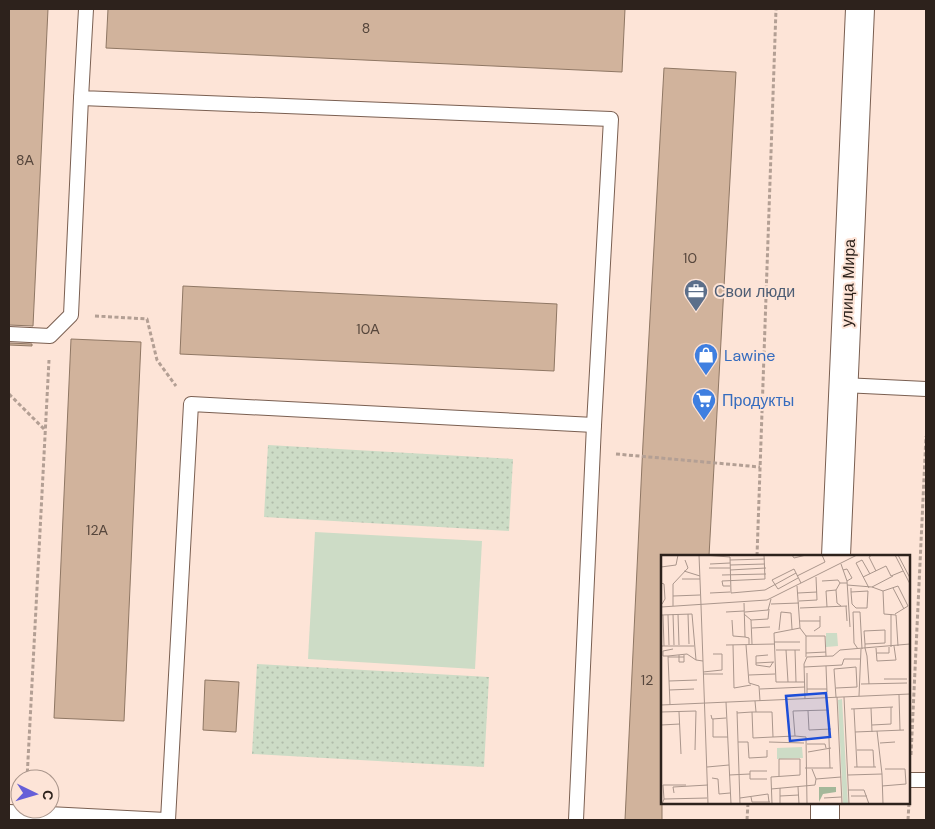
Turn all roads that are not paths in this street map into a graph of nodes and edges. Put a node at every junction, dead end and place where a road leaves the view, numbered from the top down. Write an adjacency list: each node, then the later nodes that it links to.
1 (86, 9): 3 (lane)
2 (860, 9): 5 (main road, улица Мира)
3 (81, 98): 4 (lane); 7 (lane)
4 (9, 334)
5 (843, 385): 6 (lane); 8 (main road, улица Мира)
6 (926, 390)
7 (594, 425): 13 (lane); 14 (lane)
8 (836, 555)
9 (910, 780): 10 (lane)
10 (926, 780)
11 (825, 804): 15 (main road)
12 (9, 812): 13 (lane)
13 (167, 820)
14 (576, 820)
15 (825, 820)

